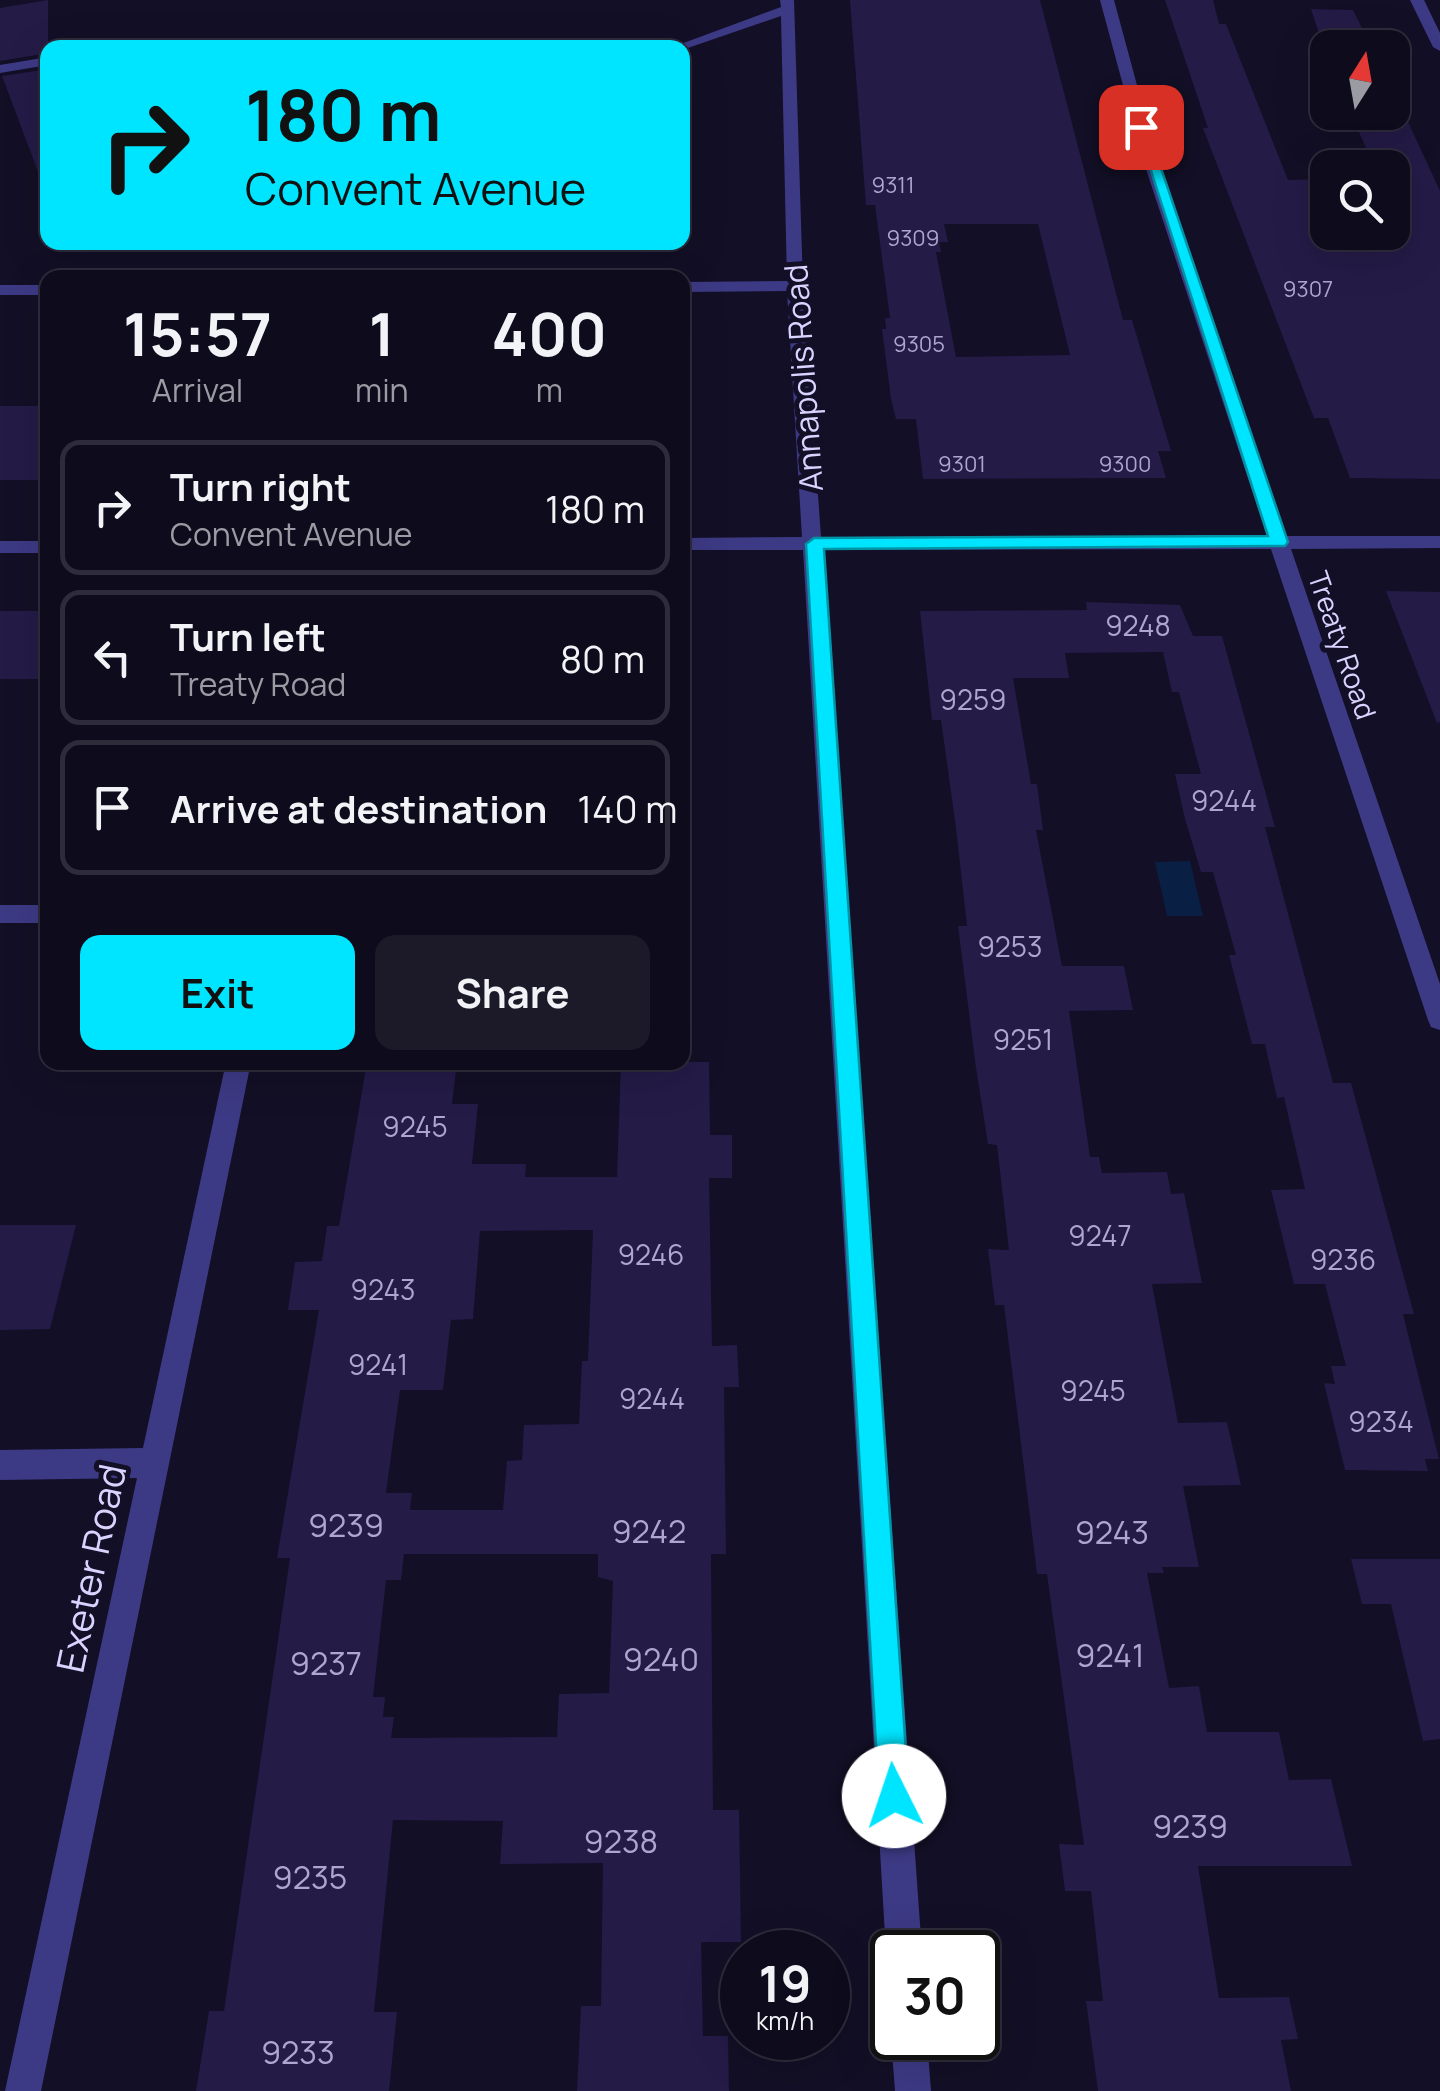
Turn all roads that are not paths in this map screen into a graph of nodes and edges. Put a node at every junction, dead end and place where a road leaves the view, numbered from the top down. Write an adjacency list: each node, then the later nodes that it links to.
1 (1106, 0): 12 (street, Treaty Road)
2 (1417, 0): 5 (street)
3 (787, 5): 4 (street); 9 (street, Annapolis Road)
4 (690, 43)
5 (1440, 47)
6 (40, 62): 7 (street)
7 (0, 69)
8 (690, 286): 9 (street)
9 (795, 286): 15 (street, Annapolis Road)
10 (0, 290): 11 (street)
11 (40, 290)
12 (1279, 542): 13 (street); 15 (street); 20 (street, Treaty Road)
13 (1440, 542)
14 (690, 544): 15 (street)
15 (814, 544): 24 (street, Annapolis Road)
16 (0, 547): 17 (street)
17 (40, 547)
18 (0, 914): 19 (street)
19 (40, 914)
20 (1440, 1020)
21 (237, 1070): 22 (street, Exeter Road)
22 (153, 1463): 23 (street); 26 (street, Exeter Road)
23 (0, 1465)
24 (903, 1930)
25 (911, 2060): 27 (street)
26 (24, 2091)
27 (913, 2091)

